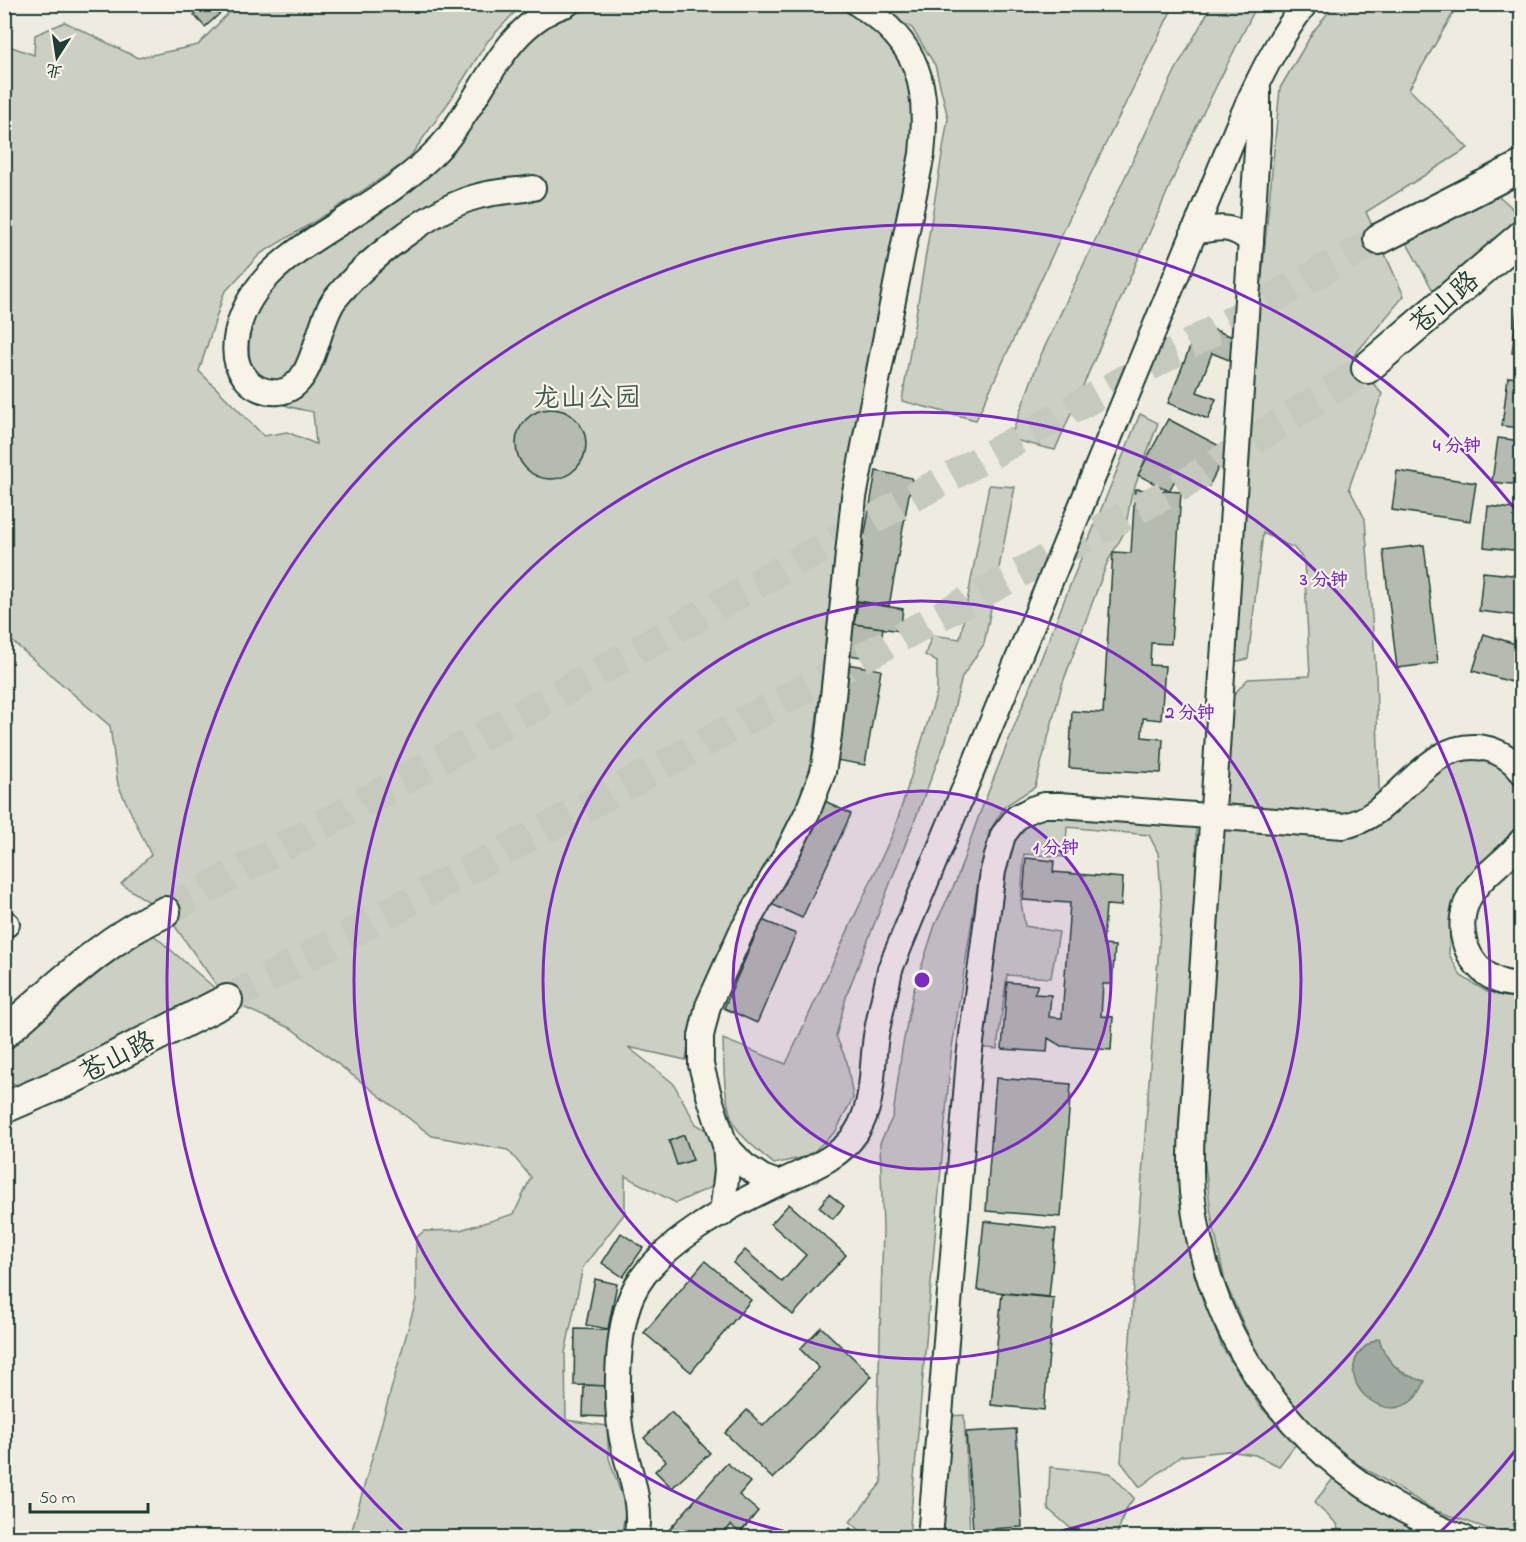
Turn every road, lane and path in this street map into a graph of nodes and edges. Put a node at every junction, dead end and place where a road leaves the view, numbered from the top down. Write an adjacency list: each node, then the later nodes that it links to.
1 (567, 4): 6 (street)
2 (858, 4): 20 (street)
3 (1305, 4): 4 (street)
4 (1258, 79): 7 (street); 10 (street)
5 (1521, 166): 9 (main road)
6 (533, 188)
7 (1193, 232): 10 (street); 21 (street)
8 (1521, 236): 11 (main road, 苍山路)
9 (1379, 239)
10 (1251, 241): 13 (street)
11 (1367, 368)
12 (1521, 772): 13 (street)
13 (1213, 815): 24 (street); 25 (street)
14 (1521, 840): 16 (street)
15 (165, 912): 18 (main road)
16 (1521, 985)
17 (227, 1000): 19 (main road, 苍山路)
18 (4, 1033)
19 (4, 1108)
20 (725, 1145): 21 (street); 22 (street)
21 (778, 1183): 22 (street)
22 (722, 1214): 23 (street)
23 (636, 1538)
24 (930, 1538)
25 (1464, 1538)

